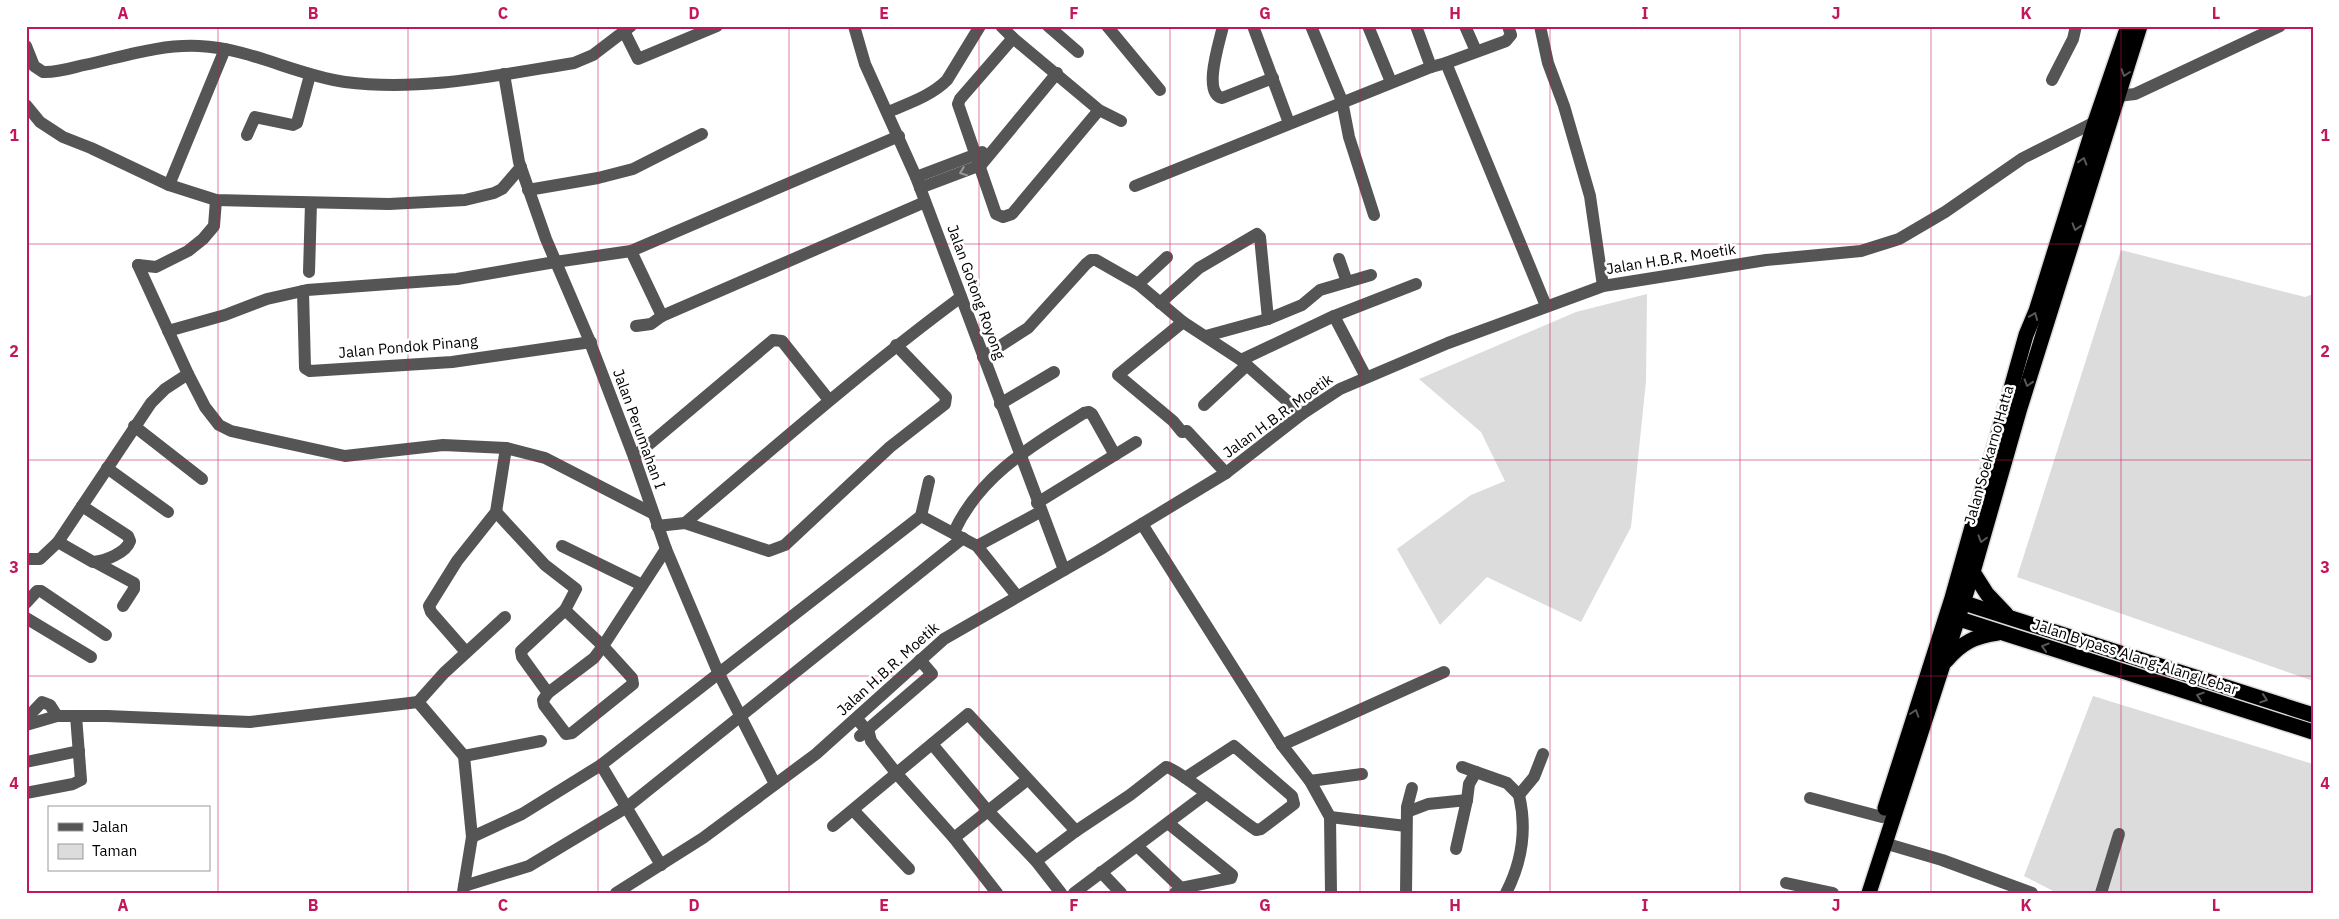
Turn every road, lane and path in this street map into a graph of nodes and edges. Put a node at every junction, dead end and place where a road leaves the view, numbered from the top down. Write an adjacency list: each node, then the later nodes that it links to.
1 (717, 26): 19 (street)
2 (854, 26): 39 (street, Jalan Gotong Royong)
3 (980, 26): 39 (street)
4 (1001, 26): 20 (street)
5 (1048, 26): 24 (street)
6 (1107, 26): 34 (street)
7 (1223, 26): 31 (street)
8 (1253, 26): 31 (street)
9 (1312, 26): 36 (street)
10 (1368, 26): 33 (street)
11 (1416, 26): 26 (street)
12 (1465, 26): 23 (street)
13 (1508, 26): 23 (street)
14 (1540, 26): 65 (street)
15 (2076, 26): 32 (street)
16 (2128, 26): 41 (highway, Jalan Soekarno Hatta)
17 (2140, 26): 35 (highway, Jalan Soekarno Hatta, one-way to 35)
18 (2280, 26): 35 (street)
19 (628, 28): 29 (street)
20 (1013, 38): 28 (street); 46 (street)
21 (26, 46): 27 (street)
22 (225, 49): 27 (street); 30 (street); 49 (street)
23 (1476, 51): 25 (street)
24 (1078, 52)
25 (1446, 64): 26 (street); 69 (street)
26 (1431, 66): 33 (street)
27 (30, 68)
28 (1057, 73): 38 (street); 46 (street)
29 (504, 74): 30 (street); 47 (street, Jalan Perumahan I)
30 (310, 75): 44 (street)
31 (1272, 78): 42 (street)
32 (2052, 80)
33 (1391, 82): 36 (street)
34 (1160, 90)
35 (2118, 96): 115 (highway, Jalan Soekarno Hatta, one-way to 115)
36 (1342, 101): 42 (street); 55 (street)
37 (26, 105): 49 (street)
38 (1099, 110): 40 (street); 46 (street)
39 (888, 112): 45 (street, Jalan Gotong Royong)
40 (1121, 121)
41 (2095, 122): 65 (street, Jalan H.B.R. Moetik); 118 (highway, Jalan Soekarno Hatta, one-way to 41)
42 (1289, 123): 50 (street)
43 (702, 134): 51 (street)
44 (247, 135)
45 (898, 136): 48 (street, Jalan Gotong Royong); 56 (street)
46 (978, 159): 48 (street)
47 (521, 167): 51 (street, Jalan Perumahan I); 54 (street)
48 (918, 182): 53 (street, Jalan Gotong Royong)
49 (168, 185): 52 (street)
50 (1135, 186)
51 (528, 190): 59 (street, Jalan Perumahan I)
52 (216, 200): 54 (street); 75 (street)
53 (925, 202): 67 (street, Jalan Gotong Royong); 70 (street)
54 (311, 203): 60 (street)
55 (1374, 216)
56 (631, 251): 59 (street); 70 (street)
57 (1167, 257): 63 (street)
58 (1339, 259): 62 (street)
59 (555, 262): 66 (street); 77 (street, Jalan Perumahan I)
60 (309, 272)
61 (1371, 275): 62 (street)
62 (1347, 282): 72 (street)
63 (1138, 284): 68 (street); 79 (street)
64 (1416, 284): 71 (street)
65 (1603, 286): 69 (street, Jalan H.B.R. Moetik)
66 (303, 291): 75 (street); 77 (street, Jalan Pondok Pinang)
67 (961, 298): 78 (street); 79 (street, Jalan Gotong Royong)
68 (1160, 303): 72 (street); 73 (street)
69 (1546, 306): 83 (street, Jalan H.B.R. Moetik)
70 (662, 316): 74 (street)
71 (1334, 316): 80 (street); 83 (street)
72 (1268, 319): 76 (street)
73 (1183, 322): 76 (street); 95 (street)
74 (636, 326)
75 (168, 331): 82 (street)
76 (1206, 336): 80 (street)
77 (590, 342): 93 (street, Jalan Perumahan I)
78 (896, 346): 84 (street); 104 (street)
79 (983, 356): 85 (street, Jalan Gotong Royong)
80 (1244, 362): 86 (street); 87 (street)
81 (1054, 372): 85 (street)
82 (188, 374): 88 (street); 90 (street)
83 (1366, 377): 87 (street, Jalan H.B.R. Moetik)
84 (829, 400): 93 (street); 104 (street)
85 (1000, 404): 91 (street, Jalan Gotong Royong)
86 (1204, 405)
87 (1302, 414): 95 (street, Jalan H.B.R. Moetik)
88 (134, 426): 94 (street); 96 (street)
89 (1136, 442): 92 (street)
90 (506, 448): 101 (street); 102 (street)
91 (1019, 454): 92 (street); 99 (street, Jalan Gotong Royong); 107 (street)
92 (1115, 455): 99 (street)
93 (634, 457): 102 (street, Jalan Perumahan I)
94 (107, 468): 98 (street); 100 (street)
95 (1226, 473): 105 (street, Jalan H.B.R. Moetik)
96 (202, 479)
97 (929, 481): 103 (street)
98 (82, 506): 108 (street); 113 (street)
99 (1039, 508): 110 (street); 114 (street, Jalan Gotong Royong)
100 (168, 512)
101 (496, 512): 121 (street); 129 (street)
102 (652, 513): 106 (street, Jalan Perumahan I)
103 (921, 516): 107 (street); 133 (street)
104 (685, 523): 106 (street)
105 (1142, 524): 114 (street, Jalan H.B.R. Moetik); 148 (street)
106 (657, 526): 111 (street, Jalan Perumahan I)
107 (958, 535): 110 (street); 137 (street)
108 (58, 542): 112 (street); 113 (street)
109 (562, 546): 116 (street)
110 (978, 546): 117 (street)
111 (666, 549): 116 (street); 133 (street, Jalan Perumahan I)
112 (26, 559)
113 (95, 562): 120 (street)
114 (1064, 570): 117 (street, Jalan H.B.R. Moetik)
115 (1972, 572): 118 (highway, Jalan Soekarno Hatta); 124 (highway)
116 (642, 585): 128 (street)
117 (1017, 596): 131 (street, Jalan H.B.R. Moetik)
118 (1957, 600): 122 (highway, Jalan Soekarno Hatta); 124 (highway, Jalan Bypass Alang-Alang Lebar)
119 (26, 603): 127 (street)
120 (123, 606)
121 (565, 610): 128 (street); 135 (street)
122 (1952, 616): 126 (highway, Jalan Bypass Alang-Alang Lebar); 132 (highway, Jalan Soekarno Hatta); 173 (highway, Jalan Soekarno Hatta, one-way to 122)
123 (505, 617): 129 (street)
124 (2009, 617): 138 (highway, Jalan Bypass Alang-Alang Lebar, one-way to 138)
125 (26, 618): 130 (street)
126 (2000, 632): 132 (highway); 144 (highway, Jalan Bypass Alang-Alang Lebar, one-way to 126)
127 (106, 635)
128 (603, 646): 135 (street); 135 (street)
129 (466, 652): 136 (street)
130 (91, 657)
131 (920, 660): 142 (street, Jalan H.B.R. Moetik); 145 (street)
132 (1943, 665): 181 (highway, Jalan Soekarno Hatta)
133 (718, 672): 137 (street, Jalan Perumahan I); 153 (street)
134 (1444, 672): 148 (street)
135 (548, 693)
136 (418, 702): 140 (street); 151 (street)
137 (741, 715): 161 (street, Jalan Perumahan I); 168 (street)
138 (2313, 715)
139 (57, 716): 140 (street); 141 (street); 143 (street)
140 (76, 716): 149 (street)
141 (26, 719)
142 (854, 722): 145 (street); 161 (street, Jalan H.B.R. Moetik)
143 (26, 725)
144 (2313, 732)
145 (866, 736): 156 (street)
146 (541, 741): 151 (street)
147 (932, 744): 156 (street); 159 (street); 170 (street)
148 (1282, 745): 160 (street)
149 (79, 751): 152 (street); 163 (street)
150 (1543, 754): 165 (street)
151 (464, 756): 179 (street)
152 (26, 762)
153 (601, 765): 168 (street); 179 (street)
154 (1462, 767): 155 (street)
155 (1476, 772): 165 (street); 167 (street)
156 (897, 774): 169 (street); 180 (street)
157 (1362, 774): 160 (street)
158 (1185, 778): 164 (street); 164 (street); 177 (street)
159 (1027, 780): 170 (street); 177 (street)
160 (1310, 781): 172 (street)
161 (775, 784): 185 (street, Jalan H.B.R. Moetik)
162 (1412, 788): 171 (street)
163 (26, 793)
164 (1206, 794): 174 (street)
165 (1519, 795): 198 (street)
166 (1810, 798): 173 (street)
167 (1467, 800): 171 (street); 183 (street)
168 (627, 808): 185 (street); 189 (street)
169 (853, 810): 175 (street); 186 (street)
170 (988, 811): 180 (street); 184 (street)
171 (1407, 812): 176 (street)
172 (1330, 817): 176 (street); 196 (street)
173 (1882, 817): 200 (highway, Jalan Soekarno Hatta)
174 (1168, 823): 182 (street); 190 (street)
175 (833, 826)
176 (1406, 826): 197 (street)
177 (1076, 832): 184 (street)
178 (2119, 834): 203 (street)
179 (472, 838): 189 (street)
180 (954, 838): 192 (street)
181 (1884, 843): 201 (highway, Jalan Soekarno Hatta); 202 (street)
182 (1137, 846): 187 (street); 190 (street)
183 (1456, 849)
184 (1036, 861): 193 (street)
185 (661, 865): 191 (street, Jalan H.B.R. Moetik)
186 (909, 869)
187 (1101, 872): 194 (street); 195 (street)
188 (1786, 884): 199 (street)
189 (463, 889)
190 (1178, 890)
191 (616, 893)
192 (997, 893)
193 (1061, 893)
194 (1074, 893)
195 (1121, 893)
196 (1331, 893)
197 (1406, 893)
198 (1506, 893)
199 (1833, 893)
200 (1858, 893)
201 (1869, 893)
202 (2032, 893)
203 (2101, 893)

